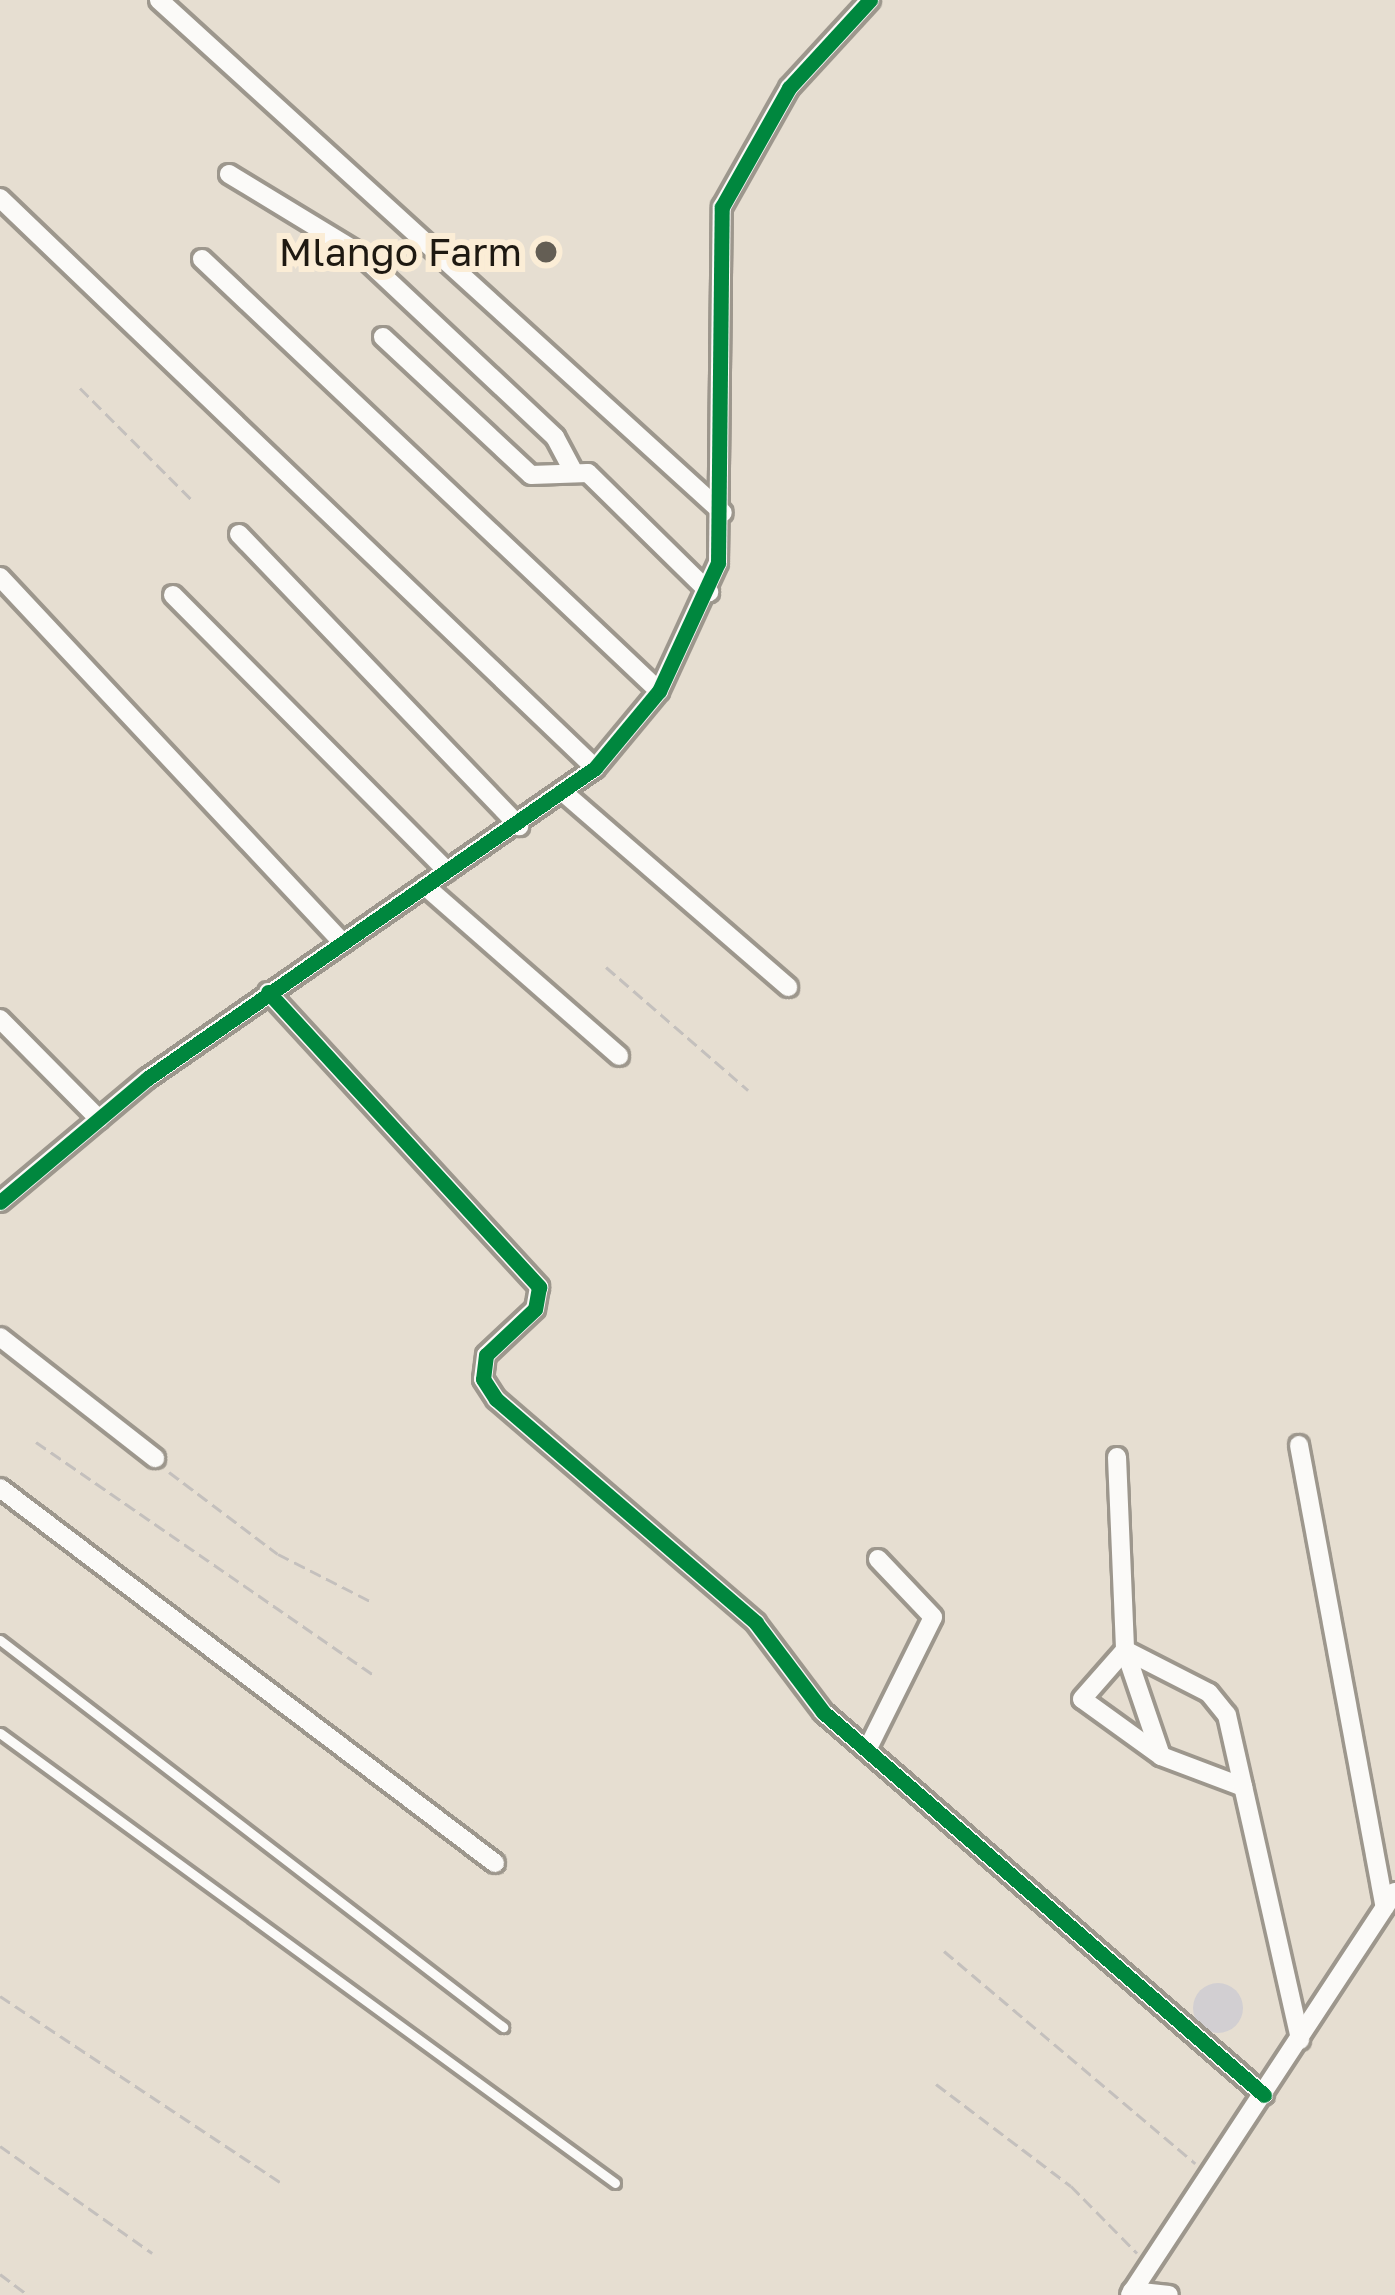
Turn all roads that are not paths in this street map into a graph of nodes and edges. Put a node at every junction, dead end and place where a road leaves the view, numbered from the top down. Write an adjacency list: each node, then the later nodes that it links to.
1 (159, 0): 8 (street)
2 (870, 0): 8 (street)
3 (229, 174): 7 (street)
4 (0, 198): 14 (street)
5 (202, 259): 13 (street)
6 (383, 337): 7 (street)
7 (572, 469): 11 (street)
8 (723, 513): 11 (street)
9 (239, 534): 16 (street)
10 (0, 577): 19 (street)
11 (709, 592): 13 (street)
12 (173, 595): 17 (street)
13 (659, 691): 14 (street)
14 (595, 768): 15 (street)
15 (563, 792): 16 (street); 20 (street)
16 (519, 826): 17 (street)
17 (447, 871): 18 (street)
18 (425, 886): 19 (street); 23 (street)
19 (342, 942): 21 (street)
20 (788, 987)
21 (268, 992): 24 (street); 35 (street)
22 (0, 1019): 24 (street)
23 (619, 1056)
24 (99, 1119): 25 (street)
25 (0, 1202)
26 (0, 1336): 29 (street)
27 (1299, 1444): 39 (street)
28 (1117, 1457): 33 (street)
29 (155, 1458)
30 (0, 1488): 38 (street)
31 (878, 1559): 35 (street)
32 (0, 1640): 40 (lane)
33 (1125, 1650): 36 (street); 36 (street); 37 (street)
34 (0, 1733): 43 (lane)
35 (867, 1750): 42 (street)
36 (1161, 1756): 37 (street)
37 (1243, 1787): 41 (street)
38 (495, 1863)
39 (1390, 1899): 41 (street)
40 (502, 2027)
41 (1300, 2040): 42 (street)
42 (1264, 2095): 44 (street)
43 (615, 2183)
44 (1131, 2293): 45 (street)
45 (1169, 2295)

